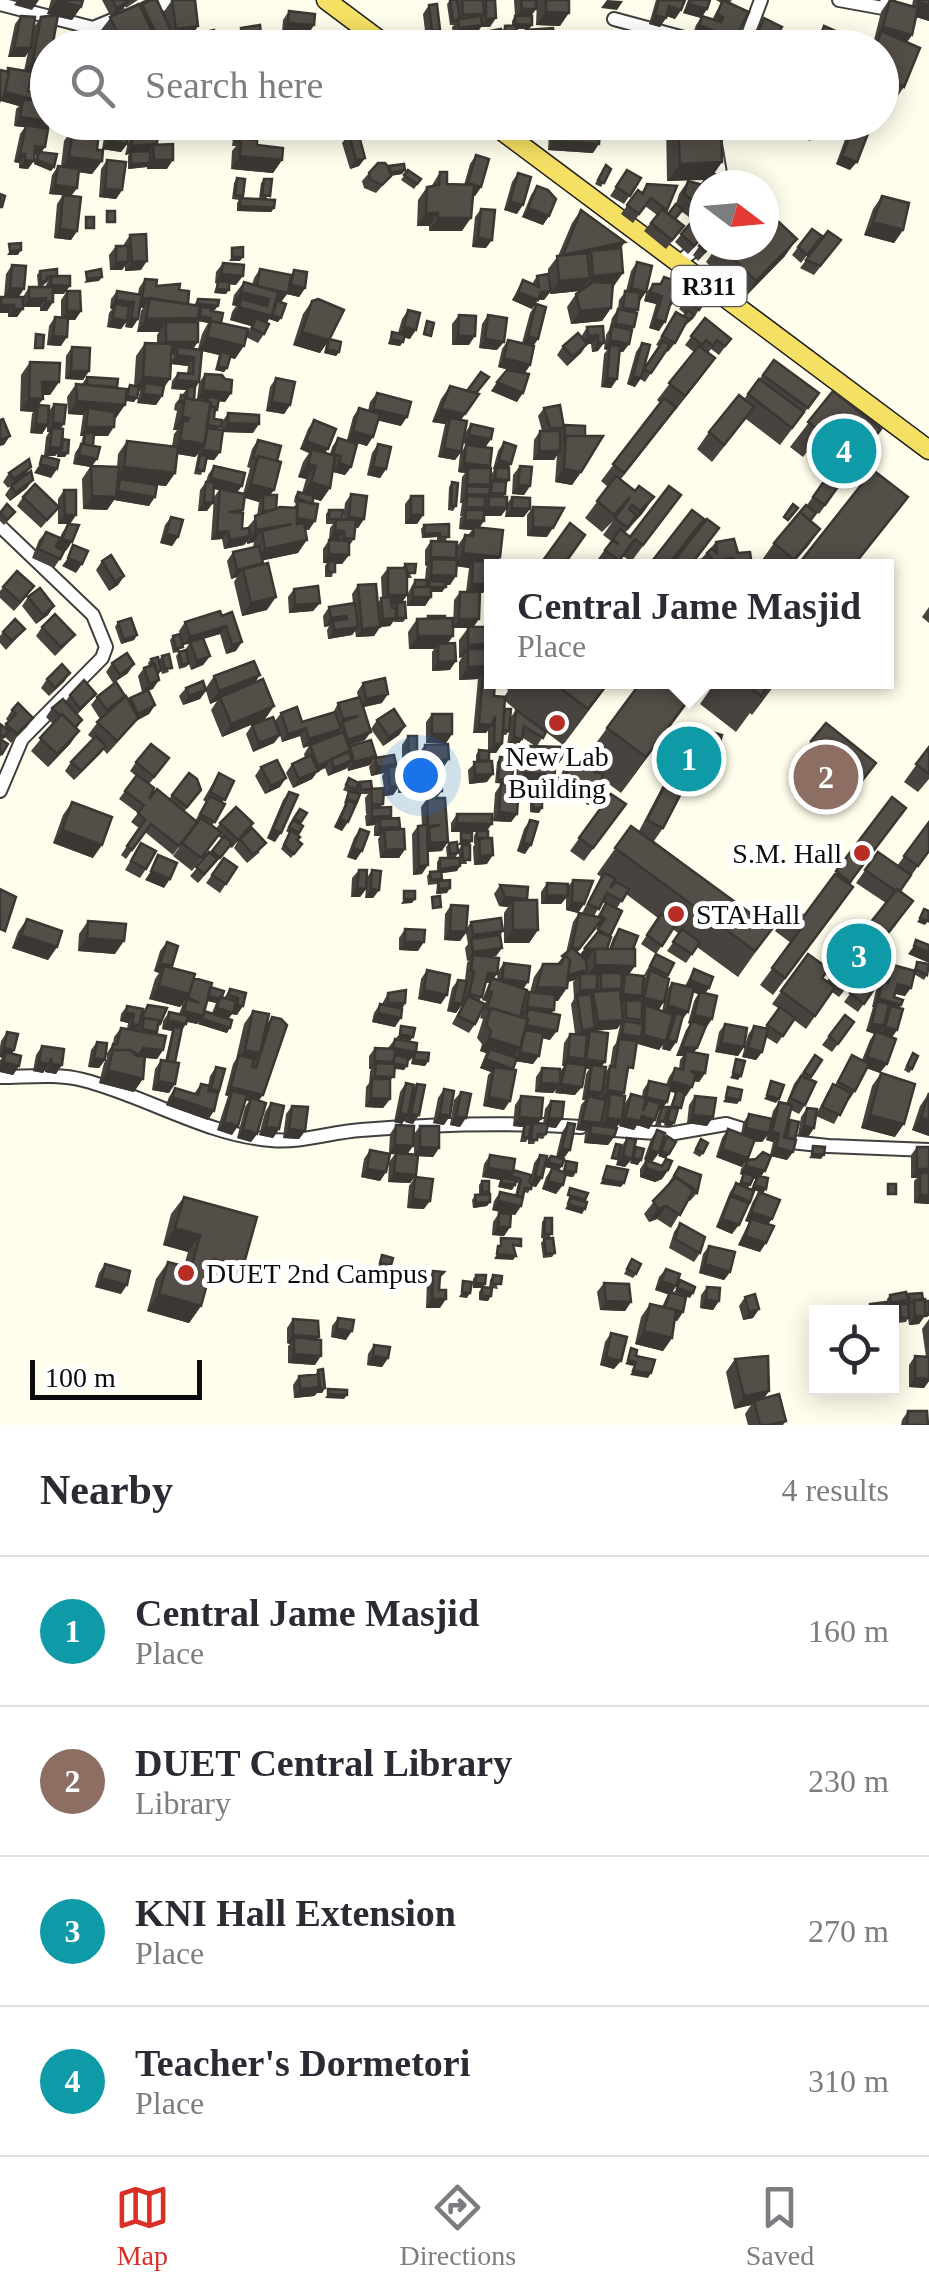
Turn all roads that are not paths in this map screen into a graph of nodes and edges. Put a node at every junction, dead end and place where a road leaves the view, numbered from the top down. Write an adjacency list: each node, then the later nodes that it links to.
1 (185, 0): 6 (street)
2 (326, 0): 8 (main road)
3 (761, 0): 10 (street)
4 (839, 0): 5 (street)
5 (888, 0)
6 (0, 4)
7 (614, 19): 9 (street)
8 (366, 30)
9 (654, 30)
10 (749, 30)
11 (514, 140): 15 (main road, R311)
12 (714, 140): 13 (street)
13 (719, 170)
14 (689, 254): 15 (street)
15 (678, 263): 16 (main road, R311)
16 (929, 450)
17 (0, 526): 18 (street)
18 (0, 791)
19 (0, 1078): 20 (street)
20 (929, 1150)

